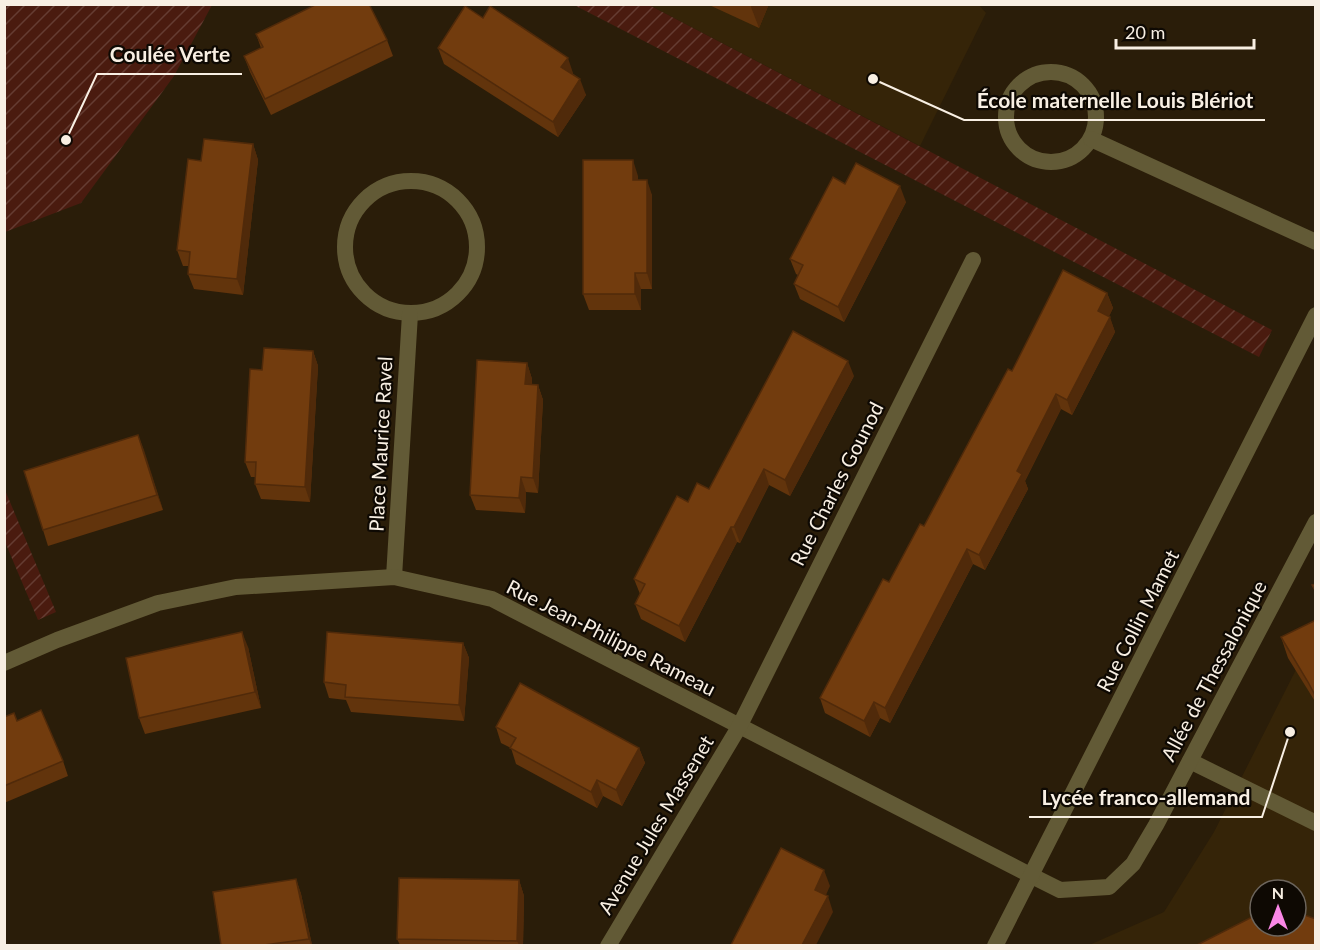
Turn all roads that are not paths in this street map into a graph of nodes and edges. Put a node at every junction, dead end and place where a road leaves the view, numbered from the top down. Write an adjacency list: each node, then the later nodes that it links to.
1 (1091, 139): 1 (street); 2 (street)
2 (1316, 242)
3 (973, 260): 9 (street, Rue Charles Gounod)
4 (410, 314): 4 (street); 7 (street, Place Maurice Ravel)
5 (1316, 315): 12 (street, Rue Collin Mamet)
6 (1316, 522): 10 (street, Allée de Thessalonique)
7 (394, 577): 8 (street, Rue Jean-Philippe Rameau); 9 (street, Rue Jean-Philippe Rameau)
8 (4, 663)
9 (739, 727): 12 (street, Rue Jean-Philippe Rameau); 13 (street, Avenue Jules Massenet)
10 (1190, 761): 11 (street); 12 (street, Allée de Thessalonique)
11 (1316, 823)
12 (1032, 876): 14 (street, Rue Collin Mamet)
13 (608, 945)
14 (995, 945)

